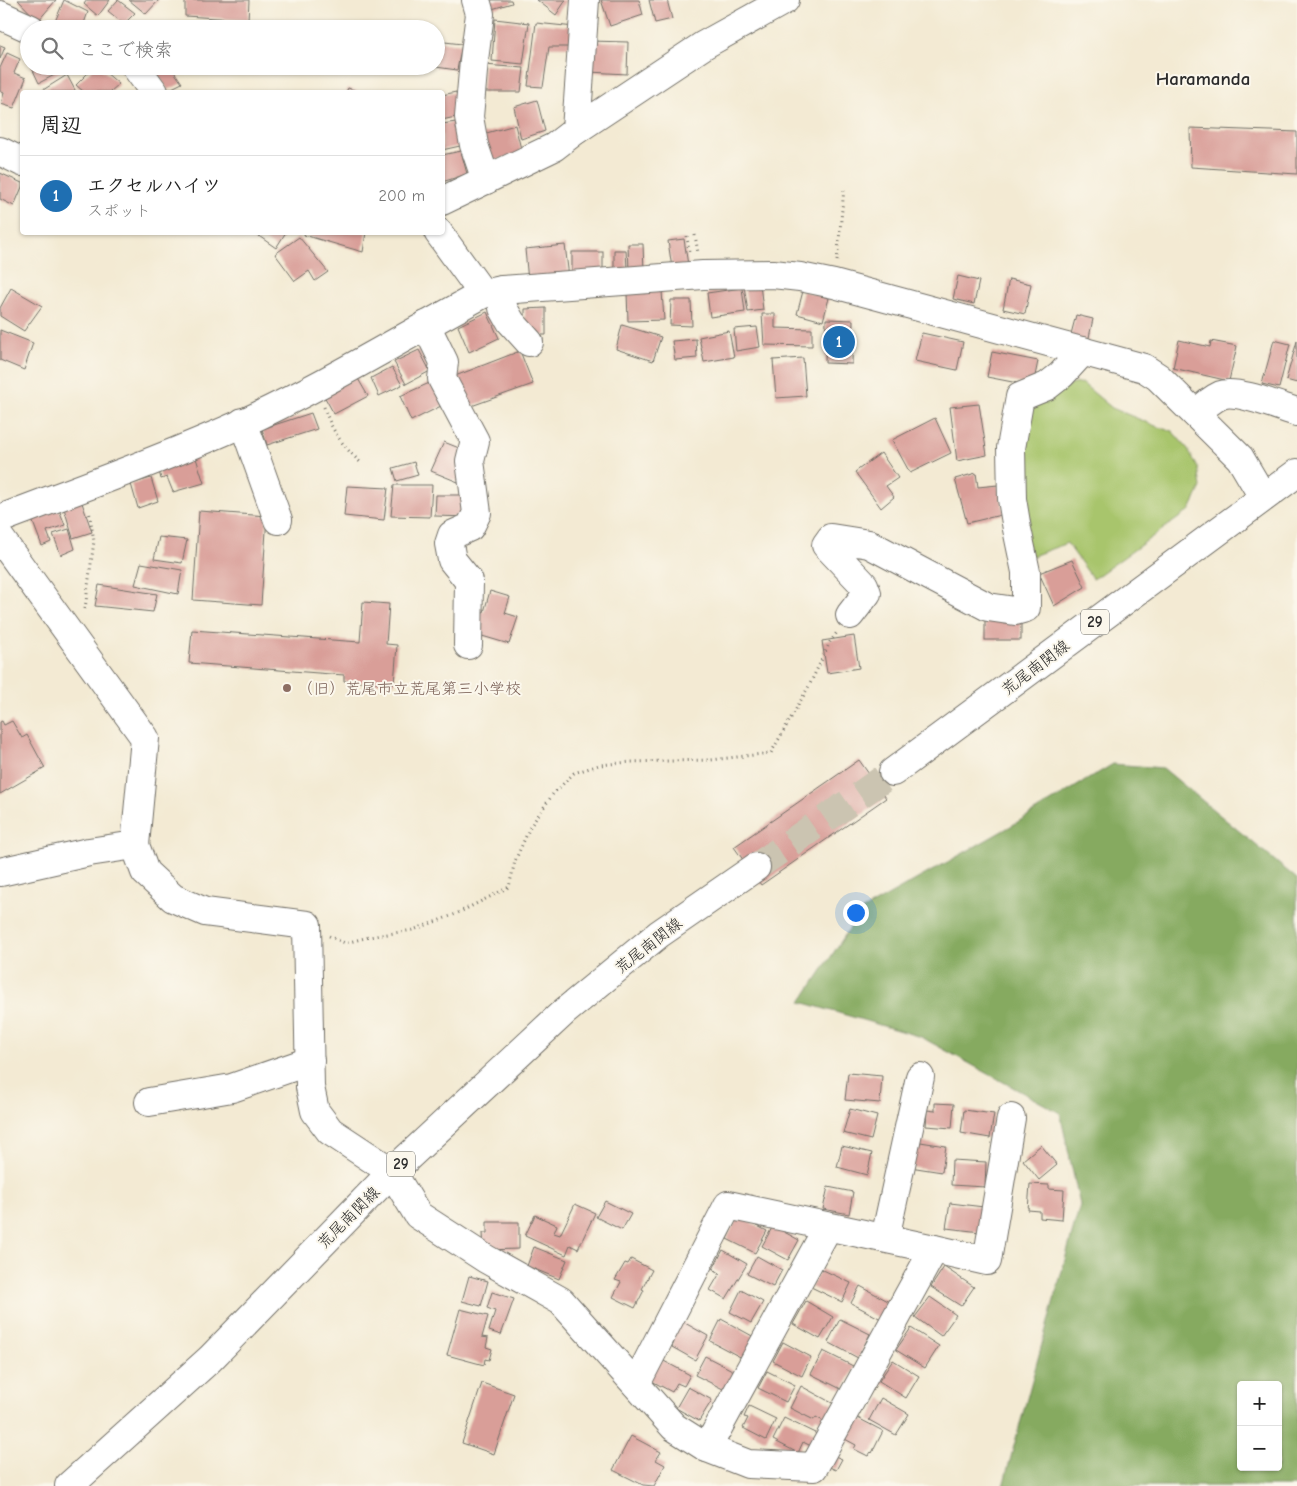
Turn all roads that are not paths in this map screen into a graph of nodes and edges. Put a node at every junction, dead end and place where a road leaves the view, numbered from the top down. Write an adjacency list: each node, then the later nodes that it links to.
1 (476, 0): 11 (street)
2 (585, 0): 8 (street)
3 (785, 0): 8 (street)
4 (0, 14): 5 (street)
5 (20, 24)
6 (142, 75): 7 (street)
7 (153, 90)
8 (576, 130): 11 (street)
9 (0, 151): 10 (street)
10 (20, 161)
11 (486, 180): 12 (street)
12 (445, 200)
13 (440, 235): 14 (street)
14 (493, 292): 15 (street); 16 (street); 17 (street)
15 (426, 325): 20 (street); 27 (street)
16 (529, 342)
17 (1083, 351): 19 (street); 26 (street)
18 (1297, 412): 19 (street)
19 (1196, 414): 22 (street)
20 (243, 422): 23 (street); 24 (street)
21 (1297, 473): 22 (street, 荒尾南関線 / 29)
22 (1263, 497): 28 (street, 荒尾南関線 / 29)
23 (0, 519)
24 (278, 520)
25 (0, 538): 29 (street)
26 (850, 614)
27 (468, 645)
28 (893, 772)
29 (135, 845): 31 (street); 32 (street)
30 (756, 867): 36 (street, 荒尾南関線 / 29)
31 (0, 872)
32 (310, 1060): 34 (street); 36 (street)
33 (920, 1077): 38 (street)
34 (150, 1102)
35 (1011, 1118): 39 (street)
36 (392, 1172): 40 (street); 42 (street, 荒尾南関線 / 29)
37 (828, 1227): 38 (street); 40 (street); 41 (street)
38 (885, 1238): 39 (street)
39 (934, 1249): 41 (street)
40 (636, 1384): 41 (street)
41 (707, 1448)
42 (69, 1486)

